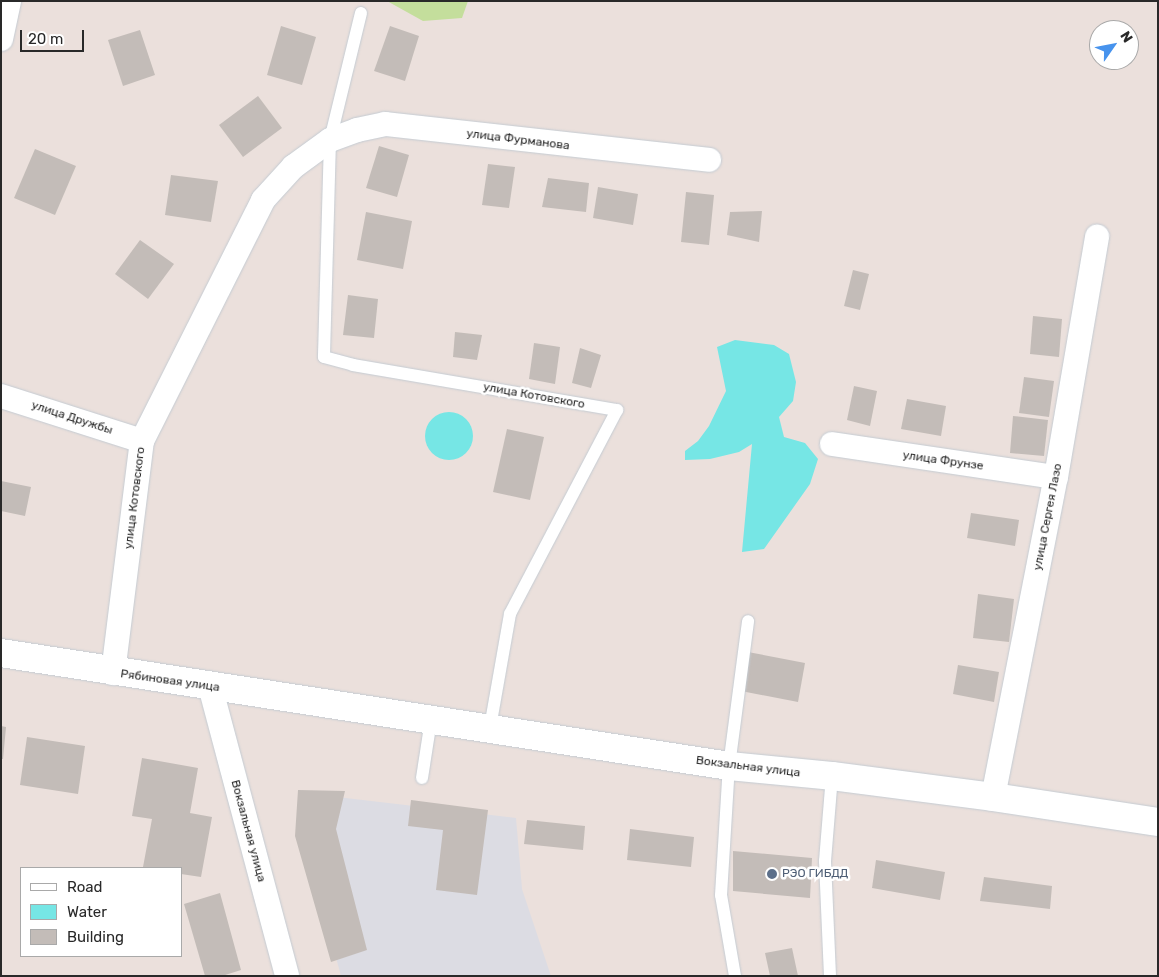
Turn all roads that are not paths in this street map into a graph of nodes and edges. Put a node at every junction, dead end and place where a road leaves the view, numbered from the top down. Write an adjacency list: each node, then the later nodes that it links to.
1 (9, 1): 3 (street)
2 (361, 13): 4 (lane, улица Котовского)
3 (1, 38)
4 (330, 140): 5 (street, улица Фурманова); 8 (street, улица Котовского); 17 (lane, улица Котовского)
5 (709, 160)
6 (1097, 236): 10 (street, улица Сергея Лазо)
7 (1, 396): 8 (street, улица Дружбы)
8 (142, 441): 13 (street, улица Котовского)
9 (832, 444): 10 (street, улица Фрунзе)
10 (1056, 477): 21 (street, улица Сергея Лазо)
11 (748, 621): 18 (lane)
12 (1, 654): 13 (main road, Рябиновая улица)
13 (113, 672): 14 (main road, Рябиновая улица)
14 (210, 686): 15 (main road, Рябиновая улица); 23 (street, Вокзальная улица)
15 (339, 707): 16 (main road, Вокзальная улица)
16 (431, 720): 17 (main road, Вокзальная улица); 20 (lane)
17 (490, 728): 18 (main road, Вокзальная улица)
18 (729, 766): 19 (main road, Вокзальная улица); 24 (lane)
19 (832, 776): 21 (main road, Вокзальная улица); 25 (lane)
20 (422, 778)
21 (993, 797): 22 (main road, Вокзальная улица)
22 (1158, 822)
23 (287, 976)
24 (735, 976)
25 (830, 976)

